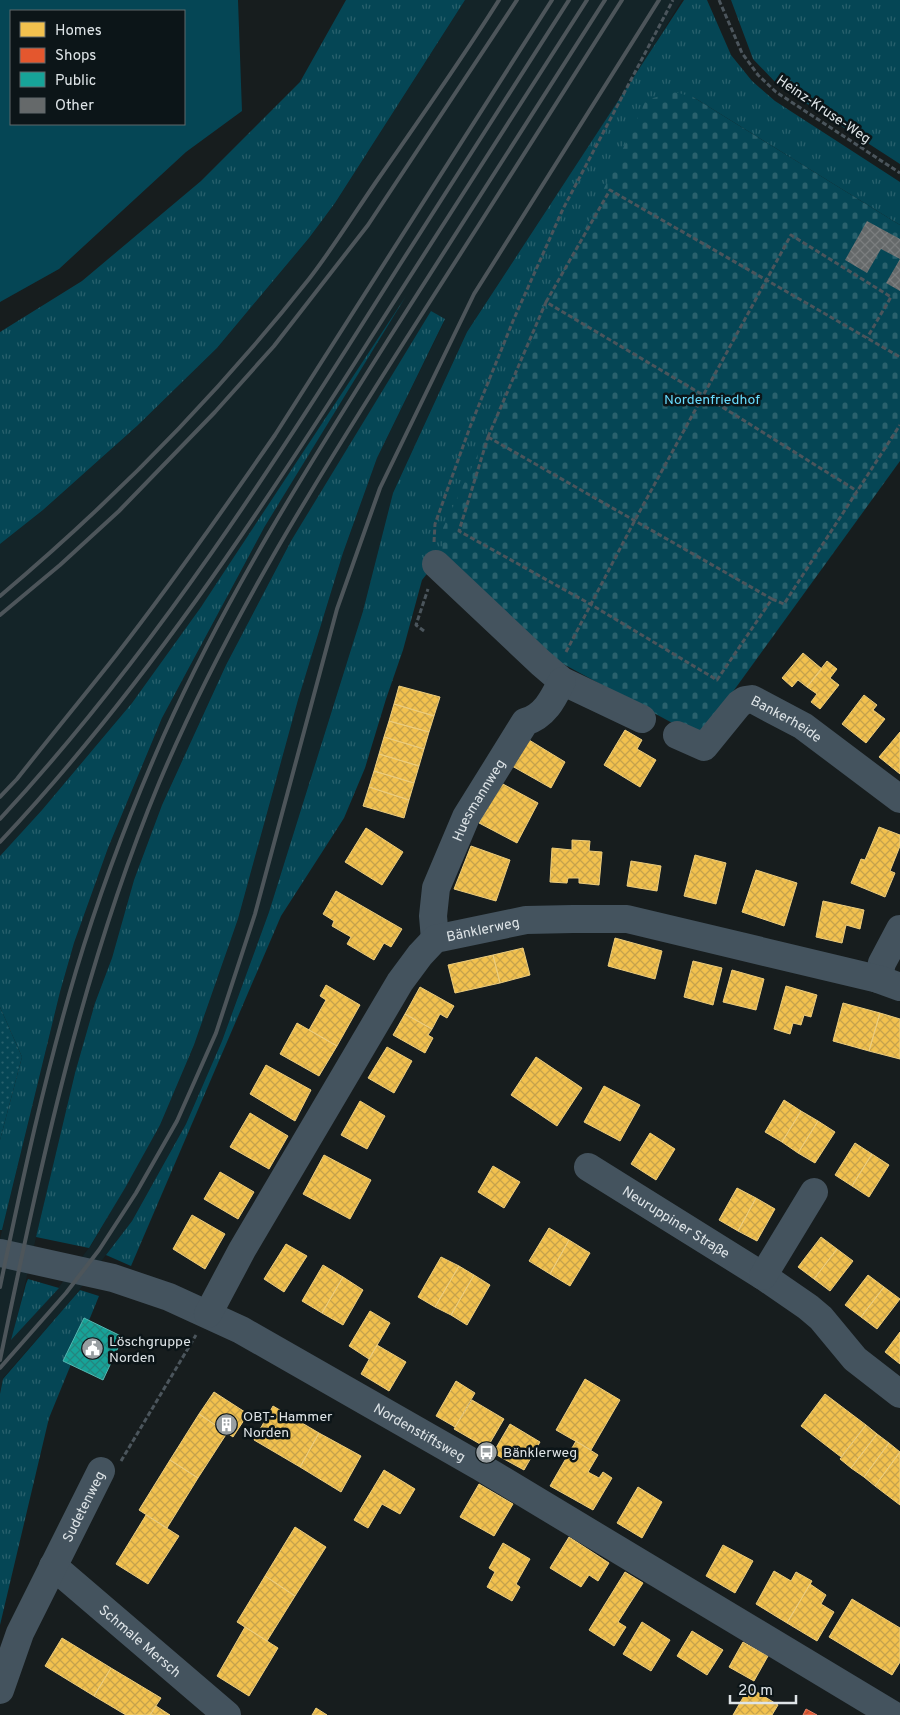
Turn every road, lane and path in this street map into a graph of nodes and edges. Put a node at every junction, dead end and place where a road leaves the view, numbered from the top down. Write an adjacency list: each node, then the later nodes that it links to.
1 (673, 0): 13 (path)
2 (719, 0): 3 (path, Heinz-Kruse-Weg)
3 (900, 173)
4 (766, 280): 5 (path); 6 (path); 6 (path); 8 (path)
5 (546, 302): 8 (path); 10 (path)
6 (866, 338): 7 (path)
7 (900, 357)
8 (703, 395): 11 (path); 12 (path)
9 (900, 425): 11 (path)
10 (488, 438): 12 (path); 15 (path)
11 (857, 490): 14 (path)
12 (635, 520): 14 (path); 15 (path)
13 (436, 564): 16 (path); 17 (street)
14 (772, 599): 15 (path)
15 (590, 604): 17 (path)
16 (424, 631)
17 (562, 682): 18 (street); 22 (street, Huesmannweg)
18 (642, 719)
19 (676, 735): 20 (street, Bankerheide)
20 (900, 799)
21 (900, 929): 23 (street)
22 (435, 939): 23 (street, Bänklerweg); 28 (street, Bänklerweg)
23 (889, 983)
24 (588, 1167): 27 (street, Neuruppiner Straße)
25 (814, 1192): 27 (street)
26 (0, 1253): 28 (street, Nordenstiftsweg)
27 (763, 1276): 29 (street, Neuruppiner Straße)
28 (208, 1314): 30 (path, Sudetenweg); 34 (street, Nordenstiftsweg)
29 (900, 1394)
30 (101, 1471): 31 (street, Sudetenweg)
31 (53, 1566): 32 (street, Sudetenweg); 33 (street, Schmale Mersch)
32 (0, 1690)
33 (227, 1715)
34 (893, 1715)

